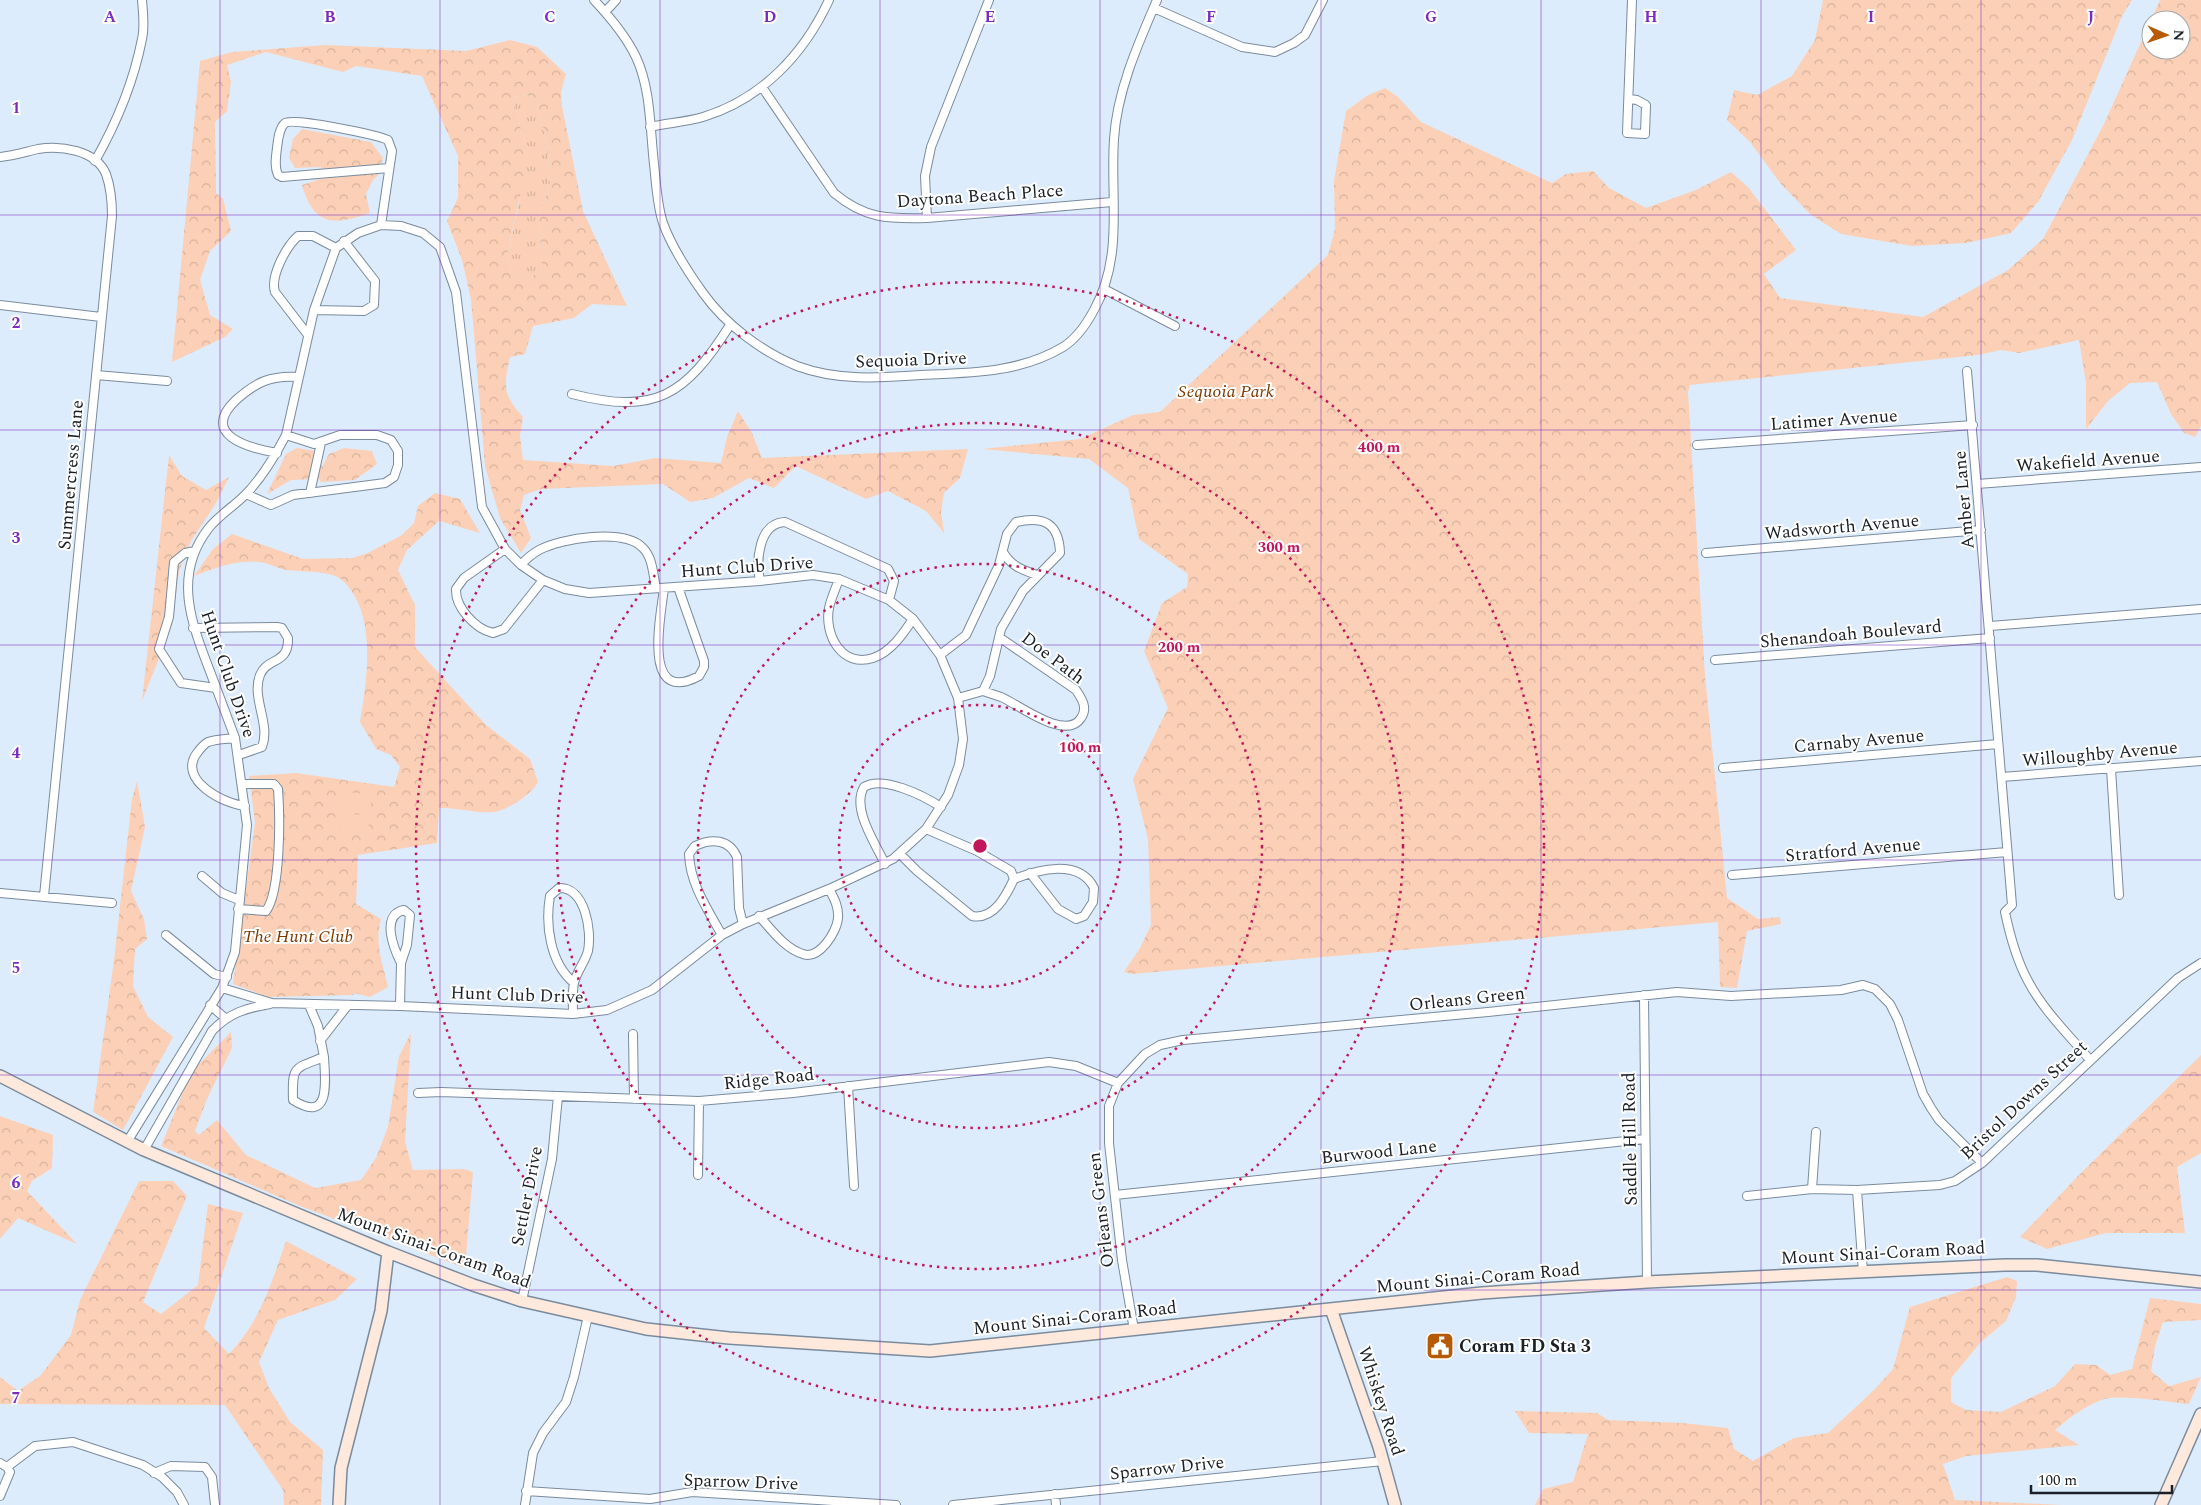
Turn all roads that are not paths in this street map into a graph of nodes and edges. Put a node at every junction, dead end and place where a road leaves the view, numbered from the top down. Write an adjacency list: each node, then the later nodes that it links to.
1 (142, 0): 15 (street)
2 (594, 0): 10 (street, Sequoia Drive)
3 (616, 0): 10 (street)
4 (828, 0): 11 (street)
5 (989, 0): 18 (street)
6 (1157, 0): 9 (street, Sequoia Drive)
7 (1323, 0): 9 (street)
8 (1632, 0): 12 (street)
9 (1154, 8): 17 (street, Sequoia Drive)
10 (605, 12): 13 (street, Sequoia Drive)
11 (762, 87): 13 (street); 18 (street, Daytona Beach Place)
12 (1629, 99): 12 (street)
13 (650, 126): 26 (street, Sequoia Drive)
14 (0, 157): 15 (street)
15 (95, 161): 25 (street, Summercress Lane)
16 (389, 168): 16 (street); 19 (street)
17 (1112, 202): 18 (street, Daytona Beach Place); 22 (street, Sequoia Drive)
18 (927, 218)
19 (381, 225): 20 (street, Hunt Club Drive); 44 (street, Hunt Club Drive)
20 (344, 241): 21 (street, Hunt Club Drive); 24 (street)
21 (336, 248): 24 (street, Hunt Club Drive); 28 (street)
22 (1104, 288): 26 (street, Sequoia Drive); 27 (street)
23 (0, 305): 25 (street)
24 (314, 310): 28 (street, Hunt Club Drive)
25 (101, 317): 30 (street, Summercress Lane)
26 (730, 325): 33 (street)
27 (1175, 326)
28 (308, 335): 31 (street, Hunt Club Drive)
29 (1967, 371): 34 (street, Amber Lane)
30 (96, 375): 32 (street); 88 (street, Summercress Lane)
31 (298, 377): 35 (street, Hunt Club Drive); 38 (street)
32 (167, 381)
33 (572, 394)
34 (1973, 425): 37 (street, Latimer Avenue); 40 (street, Amber Lane)
35 (286, 435): 36 (street); 38 (street, Hunt Club Drive)
36 (322, 443): 41 (street); 41 (street)
37 (1697, 445)
38 (277, 453): 42 (street, Hunt Club Drive)
39 (2201, 467): 40 (street, Wakefield Avenue)
40 (1977, 484): 43 (street, Amber Lane)
41 (310, 493): 42 (street)
42 (246, 494): 45 (street, Hunt Club Drive)
43 (1981, 530): 47 (street, Wadsworth Avenue); 58 (street, Amber Lane)
44 (505, 549): 48 (street, Hunt Club Drive); 51 (street)
45 (195, 551): 59 (street, Hunt Club Drive); 64 (street)
46 (1003, 552): 49 (street); 49 (street); 62 (street)
47 (1706, 553)
48 (521, 565): 51 (street, Hunt Club Drive); 54 (street)
49 (1037, 575): 60 (street)
50 (839, 579): 52 (street, Hunt Club Drive); 55 (street, Hunt Club Drive); 57 (street)
51 (543, 580): 54 (street, Hunt Club Drive)
52 (760, 581): 53 (street, Hunt Club Drive); 55 (street)
53 (678, 587): 54 (street, Hunt Club Drive); 54 (street)
54 (660, 588)
55 (889, 600): 57 (street, Hunt Club Drive)
56 (2201, 609): 58 (street)
57 (913, 619): 62 (street, Hunt Club Drive)
58 (1990, 626): 61 (street, Amber Lane)
59 (193, 628): 64 (street, Hunt Club Drive); 69 (street)
60 (999, 637): 65 (street); 65 (street, Doe Path)
61 (1990, 638): 63 (street, Shenandoah Boulevard); 68 (street)
62 (940, 654): 66 (street, Hunt Club Drive)
63 (1715, 660)
64 (216, 688): 67 (street, Hunt Club Drive)
65 (983, 692): 66 (street)
66 (958, 698): 76 (street, Hunt Club Drive)
67 (235, 738): 69 (street, Hunt Club Drive); 75 (street)
68 (1998, 744): 71 (street, Carnaby Avenue); 73 (street)
69 (239, 755): 74 (street, Hunt Club Drive)
70 (2201, 761): 72 (street, Willoughby Avenue)
71 (1723, 768)
72 (2111, 769): 73 (street, Willoughby Avenue); 87 (street)
73 (2002, 777): 78 (street)
74 (243, 784): 75 (street, Hunt Club Drive); 91 (street)
75 (245, 806): 89 (street, Hunt Club Drive)
76 (940, 807): 77 (street, Hunt Club Drive); 80 (street)
77 (926, 829): 79 (street, Hunt Club Drive); 84 (street)
78 (2007, 852): 82 (street, Stratford Avenue); 112 (street)
79 (900, 854): 80 (street, Hunt Club Drive); 84 (street)
80 (885, 864): 85 (street, Hunt Club Drive)
81 (1030, 873): 81 (street); 84 (street)
82 (1732, 875)
83 (202, 876): 89 (street)
84 (1014, 879)
85 (829, 889): 92 (street, Hunt Club Drive); 92 (street)
86 (0, 893): 88 (street)
87 (2119, 895)
88 (44, 896): 90 (street)
89 (239, 900): 91 (street, Hunt Club Drive)
90 (112, 903)
91 (238, 908): 98 (street, Hunt Club Drive)
92 (759, 916): 93 (street, Hunt Club Drive)
93 (743, 924): 95 (street, Hunt Club Drive); 95 (street)
94 (166, 935): 98 (street)
95 (722, 935): 107 (street, Hunt Club Drive)
96 (401, 963): 96 (street); 106 (street)
97 (2201, 963): 112 (street, Bristol Downs Street)
98 (227, 978): 100 (street, Hunt Club Drive)
99 (574, 983): 99 (street); 107 (street)
100 (222, 988): 102 (street, Hunt Club Drive); 104 (street, Hunt Club Drive)
101 (1644, 995): 114 (street, Orleans Green); 121 (street, Saddle Hill Road); 124 (street, Orleans Green)
102 (272, 1003): 103 (street, Hunt Club Drive); 108 (street, Hunt Club Drive)
103 (309, 1004): 105 (street, Hunt Club Drive); 110 (street)
104 (210, 1005): 108 (street); 122 (street, Hunt Club Drive)
105 (348, 1005): 106 (street, Hunt Club Drive); 110 (street)
106 (400, 1006): 107 (street, Hunt Club Drive)
107 (573, 1014)
108 (225, 1018): 123 (street, Hunt Club Drive)
109 (633, 1034): 118 (street)
110 (320, 1041): 111 (street)
111 (324, 1057): 111 (street)
112 (2090, 1060): 124 (street, Bristol Downs Street)
113 (0, 1076): 122 (main road, Mount Sinai-Coram Road)
114 (1118, 1083): 115 (street, Ridge Road); 129 (street, Orleans Green)
115 (848, 1086): 119 (street, Ridge Road); 126 (street)
116 (418, 1093): 117 (street, Ridge Road)
117 (558, 1096): 118 (street, Ridge Road); 135 (street, Settler Drive)
118 (634, 1099): 119 (street, Ridge Road)
119 (699, 1101): 125 (street)
120 (1816, 1132): 127 (street)
121 (1645, 1139): 129 (street, Burwood Lane); 133 (street, Saddle Hill Road)
122 (127, 1142): 123 (main road, Mount Sinai-Coram Road)
123 (144, 1150): 131 (main road, Mount Sinai-Coram Road)
124 (1982, 1163): 128 (street, Bristol Downs Street)
125 (698, 1175)
126 (854, 1186)
127 (1812, 1188): 128 (street, Bristol Downs Street); 130 (street, Bristol Downs Street)
128 (1857, 1190): 132 (street)
129 (1115, 1194): 138 (street, Orleans Green)
130 (1747, 1196)
131 (388, 1252): 135 (main road, Mount Sinai-Coram Road); 148 (main road)
132 (1863, 1272): 133 (main road, Mount Sinai-Coram Road); 134 (main road, Mount Sinai-Coram Road)
133 (1647, 1282): 136 (main road, Mount Sinai-Coram Road)
134 (2201, 1282)
135 (522, 1301): 137 (main road, Mount Sinai-Coram Road)
136 (1331, 1309): 138 (main road, Mount Sinai-Coram Road); 140 (main road, Whiskey Road)
137 (588, 1316): 138 (main road, Mount Sinai-Coram Road); 143 (street)
138 (1134, 1330)
139 (2201, 1414): 154 (main road)
140 (1383, 1461): 144 (street, Sparrow Drive); 153 (main road, Whiskey Road)
141 (4, 1465): 142 (street); 145 (street)
142 (154, 1472): 146 (street); 147 (street)
143 (526, 1491): 149 (street); 150 (street, Sparrow Drive)
144 (1055, 1494): 151 (street, Sparrow Drive); 152 (street)
145 (0, 1496)
146 (184, 1505)
147 (215, 1505)
148 (339, 1505)
149 (525, 1505)
150 (896, 1505)
151 (953, 1505)
152 (1056, 1505)
153 (1395, 1505)
154 (2161, 1505)

